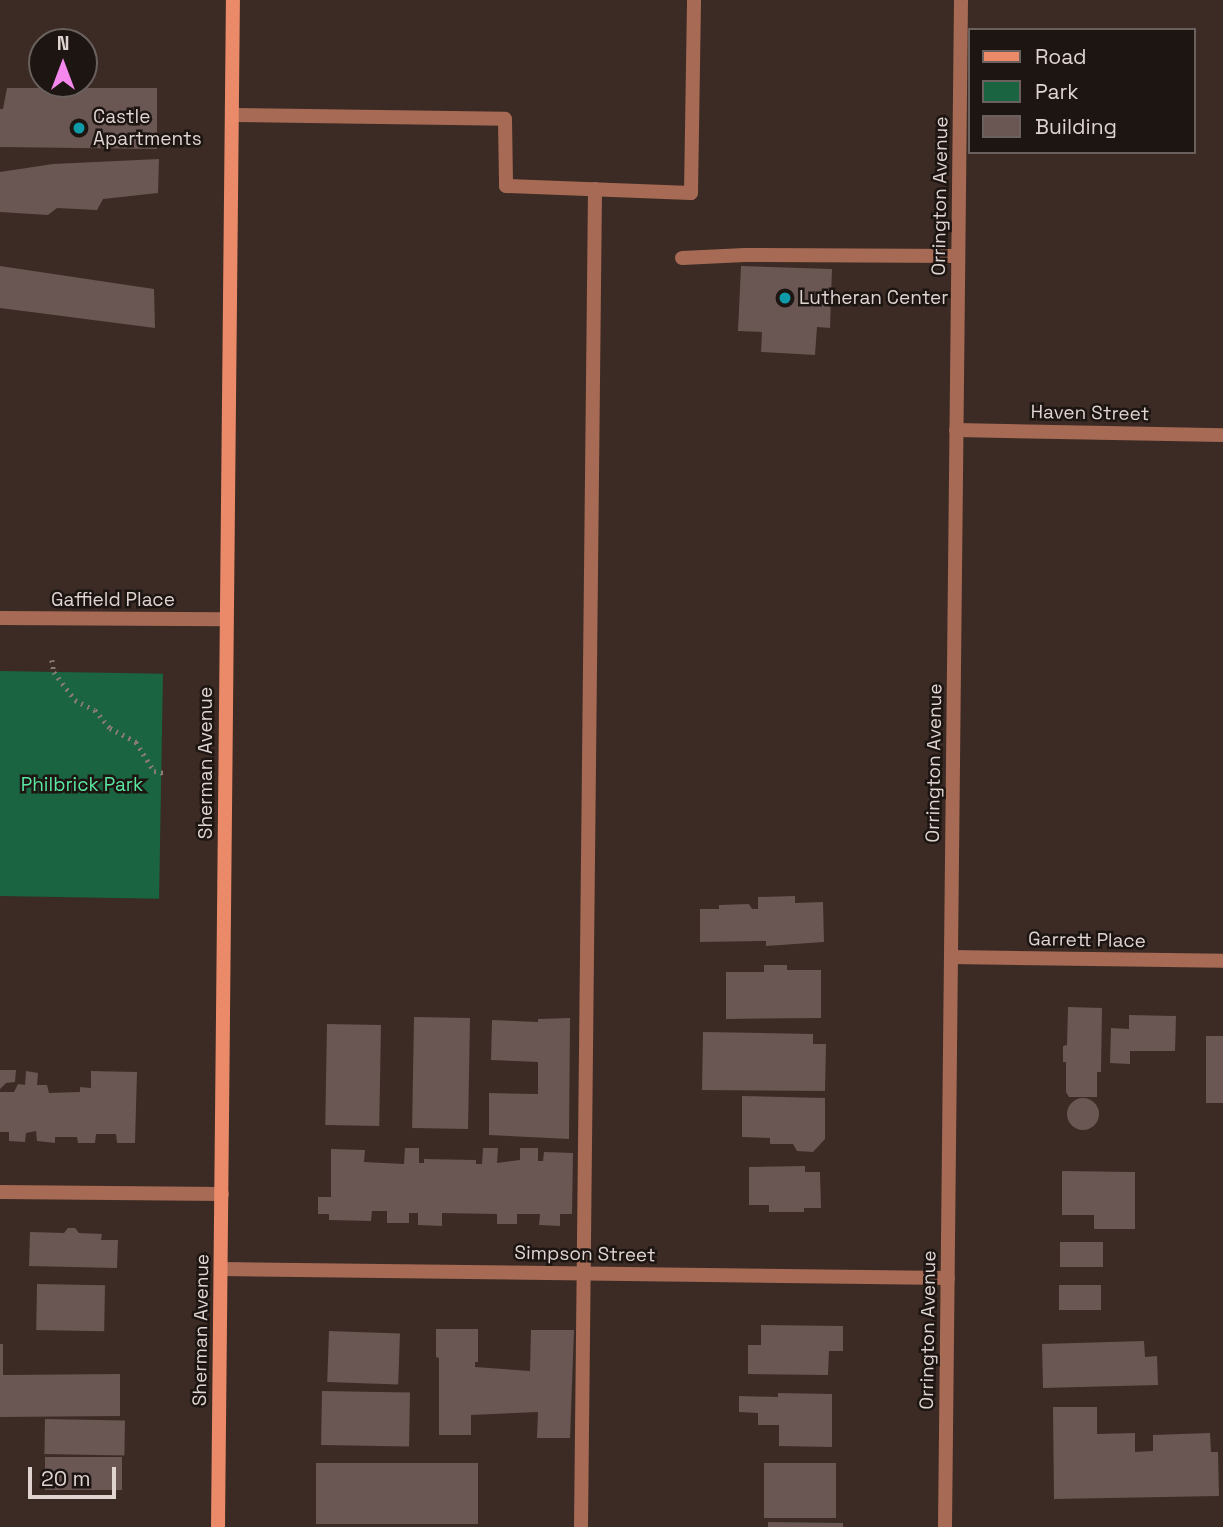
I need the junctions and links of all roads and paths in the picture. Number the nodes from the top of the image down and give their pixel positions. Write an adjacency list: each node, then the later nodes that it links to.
1 (233, 0): 4 (street, Sherman Avenue)
2 (694, 0): 5 (street)
3 (961, 0): 6 (street, Orrington Avenue)
4 (232, 115): 5 (street); 11 (street, Sherman Avenue)
5 (595, 189): 19 (street)
6 (958, 256): 7 (street); 8 (street, Orrington Avenue)
7 (682, 258)
8 (956, 430): 9 (street, Haven Street); 14 (street, Orrington Avenue)
9 (1223, 435)
10 (0, 618): 11 (street, Gaffield Place)
11 (226, 620): 17 (street, Sherman Avenue)
12 (52, 660): 13 (path)
13 (164, 773)
14 (951, 957): 15 (street, Garrett Place); 20 (street, Orrington Avenue)
15 (1223, 961)
16 (0, 1192): 17 (street)
17 (222, 1194): 18 (street, Sherman Avenue)
18 (221, 1269): 19 (street, Simpson Street); 21 (street, Sherman Avenue)
19 (583, 1273): 20 (street, Simpson Street); 22 (street)
20 (948, 1278): 23 (street, Orrington Avenue)
21 (218, 1527)
22 (581, 1527)
23 (945, 1527)

